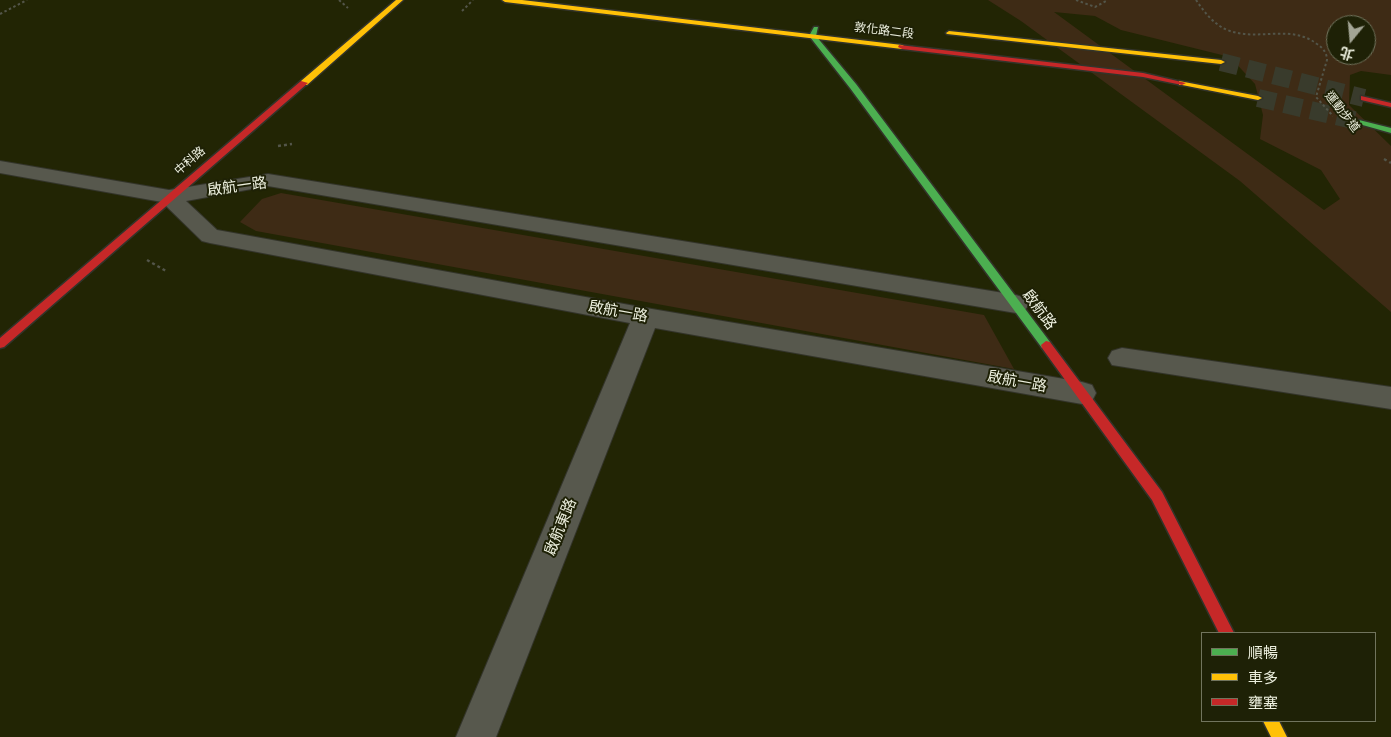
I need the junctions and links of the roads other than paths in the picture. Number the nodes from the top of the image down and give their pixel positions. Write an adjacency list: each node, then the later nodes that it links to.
1 (400, 0): 13 (street, 中科路)
2 (505, 0): 5 (street, 敦化路二段)
3 (820, 20): 5 (street)
4 (936, 32): 6 (street, 敦化路二段)
5 (812, 36): 7 (street, 敦化路二段); 14 (street, 啟航路)
6 (1221, 62)
7 (1258, 98)
8 (1364, 98): 9 (street)
9 (1391, 105)
10 (1362, 122): 11 (street)
11 (1391, 131)
12 (0, 167): 13 (street, 啟航一路)
13 (169, 197): 14 (street, 啟航一路); 15 (street, 啟航一路); 16 (street, 中科路)
14 (1016, 304): 18 (street, 啟航路)
15 (646, 317): 18 (street, 啟航一路); 22 (street, 啟航東路)
16 (0, 344)
17 (1122, 358): 19 (street)
18 (1082, 393): 20 (street, 啟航路)
19 (1391, 398)
20 (1226, 632)
21 (1272, 722): 23 (street)
22 (476, 737)
23 (1279, 737)

